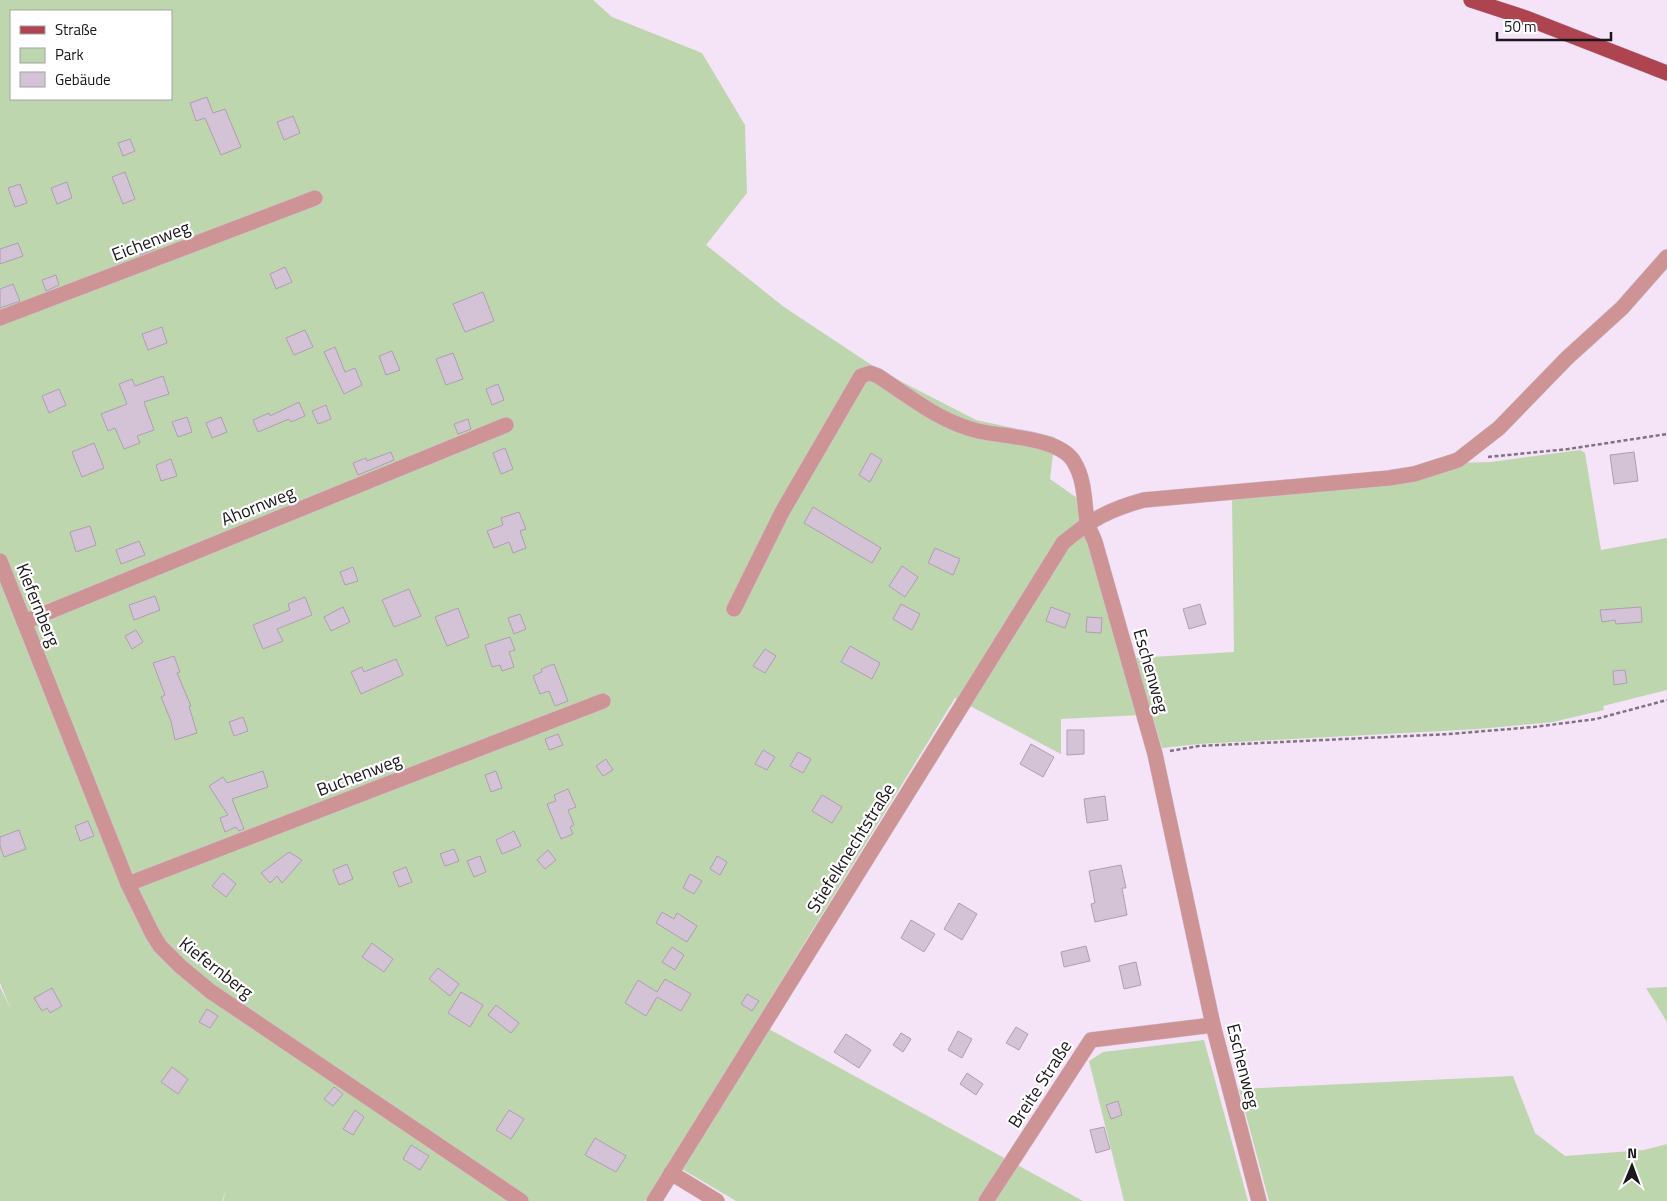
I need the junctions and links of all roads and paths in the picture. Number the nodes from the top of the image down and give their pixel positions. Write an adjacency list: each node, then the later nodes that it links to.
1 (1471, 0): 2 (main road)
2 (1667, 73)
3 (315, 198): 5 (street, Eichenweg)
4 (1667, 257): 9 (street)
5 (0, 318)
6 (506, 425): 12 (street, Ahornweg)
7 (1667, 434): 8 (path)
8 (1486, 457)
9 (1087, 522): 11 (street, Eschenweg); 15 (street, Eschenweg); 18 (street, Stiefelknechtstraße)
10 (0, 561): 12 (street, Kiefernberg)
11 (734, 609)
12 (24, 622): 16 (street, Kiefernberg)
13 (1667, 700): 15 (path)
14 (603, 701): 16 (street, Buchenweg)
15 (1155, 754): 17 (street, Eschenweg)
16 (128, 884): 19 (street, Kiefernberg)
17 (1213, 1024): 22 (street, Breite Straße); 23 (street, Eschenweg)
18 (671, 1173): 20 (street, Stiefelknechtstraße); 21 (street)
19 (521, 1201)
20 (654, 1201)
21 (717, 1201)
22 (986, 1201)
23 (1259, 1201)

